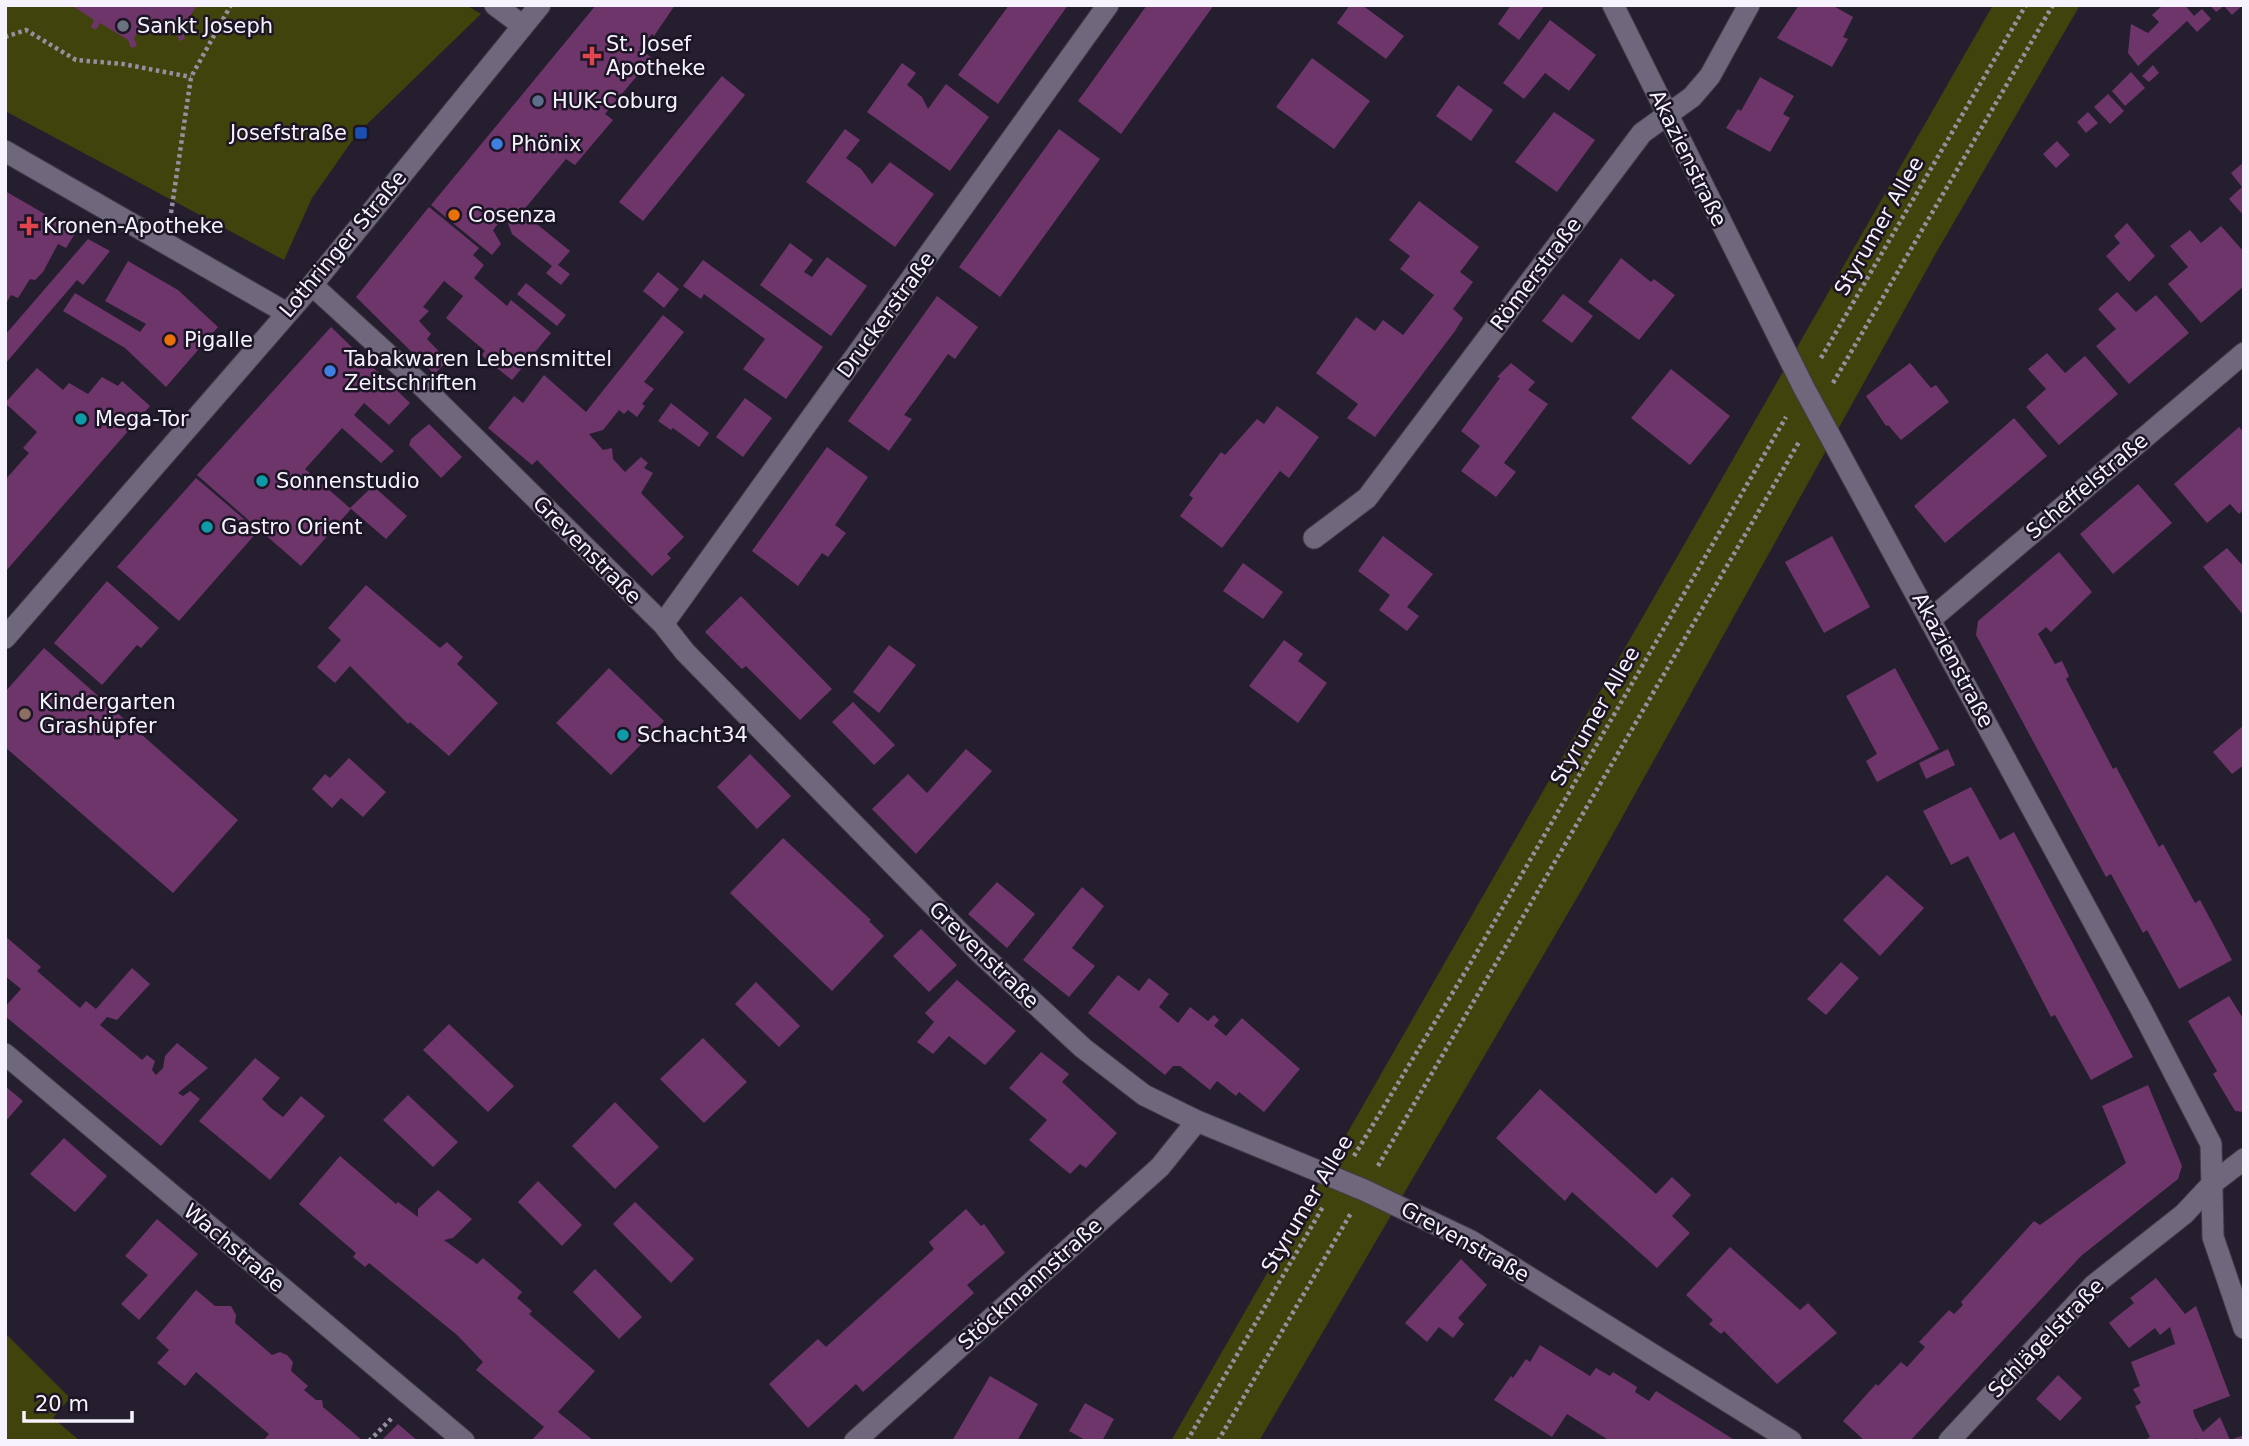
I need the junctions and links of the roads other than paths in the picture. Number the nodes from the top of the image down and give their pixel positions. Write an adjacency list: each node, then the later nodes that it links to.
1 (495, 5): 6 (street)
2 (540, 5): 6 (street, Lothringer Straße)
3 (1108, 5): 14 (street, Druckerstraße)
4 (1613, 5): 7 (street, Akazienstraße)
5 (1749, 5): 7 (street, Römerstraße)
6 (523, 26): 9 (street, Lothringer Straße)
7 (1668, 111): 12 (street, Römerstraße); 13 (street, Akazienstraße)
8 (5, 151): 10 (street)
9 (312, 285): 10 (street, Lothringer Straße); 14 (street, Grevenstraße)
10 (285, 312): 15 (street, Lothringer Straße)
11 (2244, 353): 13 (street, Scheffelstraße)
12 (1314, 538)
13 (1931, 619): 19 (street, Akazienstraße)
14 (663, 624): 17 (street, Grevenstraße)
15 (5, 638)
16 (5, 1054): 21 (street, Wachstraße)
17 (1197, 1121): 22 (street, Stöckmannstraße); 23 (street, Grevenstraße)
18 (2244, 1159): 19 (street, Schlägelstraße)
19 (2213, 1183): 20 (street, Akazienstraße); 24 (street, Schlägelstraße)
20 (2244, 1328)
21 (464, 1441)
22 (855, 1441)
23 (1791, 1441)
24 (1949, 1441)

